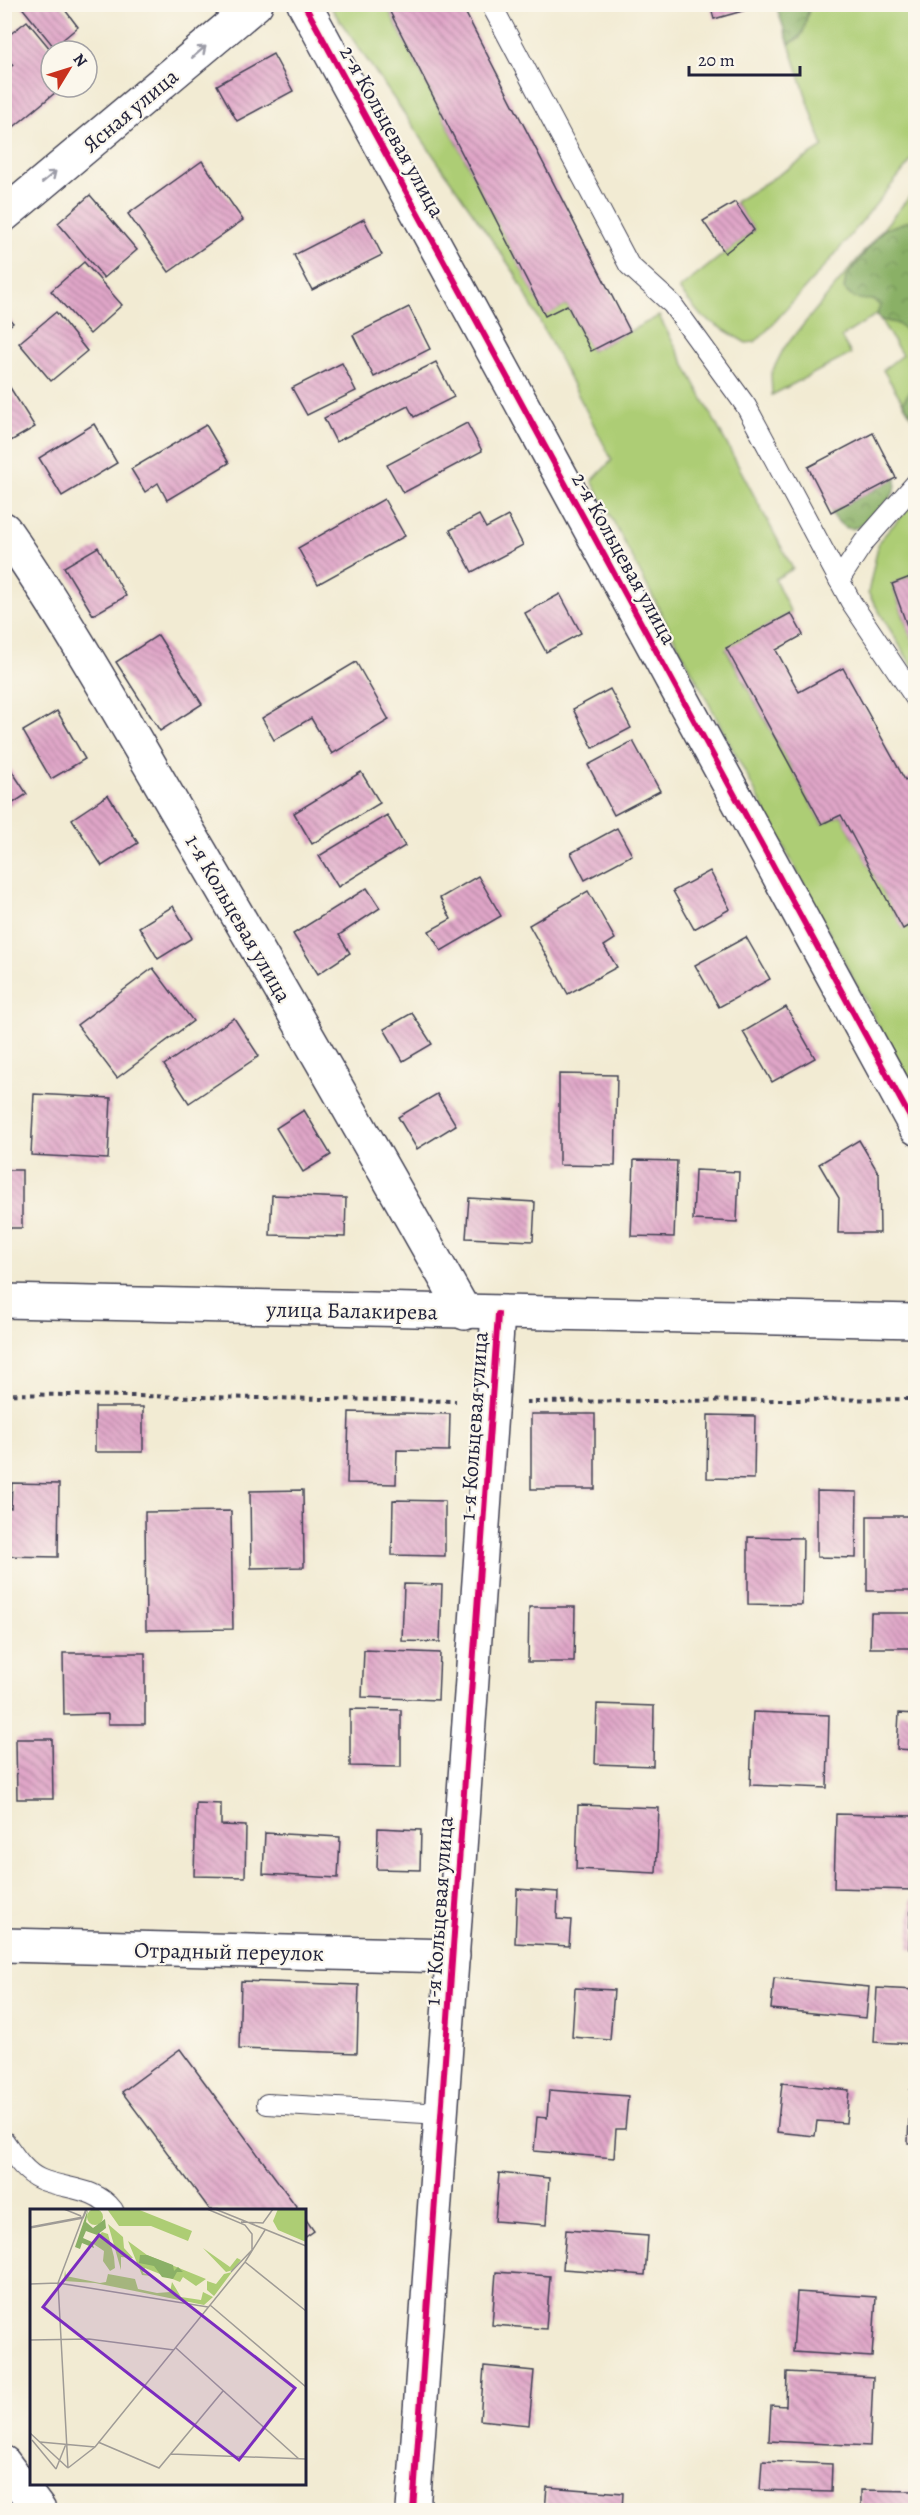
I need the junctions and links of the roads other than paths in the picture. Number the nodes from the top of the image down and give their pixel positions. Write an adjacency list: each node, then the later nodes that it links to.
1 (256, 4): 4 (street, Ясная улица, one-way to 1)
2 (304, 4): 9 (street, 2-я Кольцевая улица)
3 (491, 4): 7 (lane)
4 (4, 214)
5 (915, 483): 7 (lane)
6 (4, 529): 11 (street, 1-я Кольцевая улица)
7 (839, 580): 8 (lane)
8 (915, 699)
9 (915, 1128)
10 (4, 1301): 11 (street, улица Балакирева)
11 (465, 1313): 12 (street, улица Балакирева)
12 (498, 1314): 13 (street, улица Балакирева); 15 (street, 1-я Кольцевая улица)
13 (915, 1321)
14 (4, 1945): 15 (street, Отрадный переулок)
15 (453, 1956): 17 (street, 1-я Кольцевая улица)
16 (267, 2104): 17 (lane)
17 (442, 2114): 22 (street, 1-я Кольцевая улица)
18 (4, 2141): 19 (lane)
19 (111, 2209)
20 (4, 2463): 21 (street)
21 (39, 2511)
22 (413, 2511)

